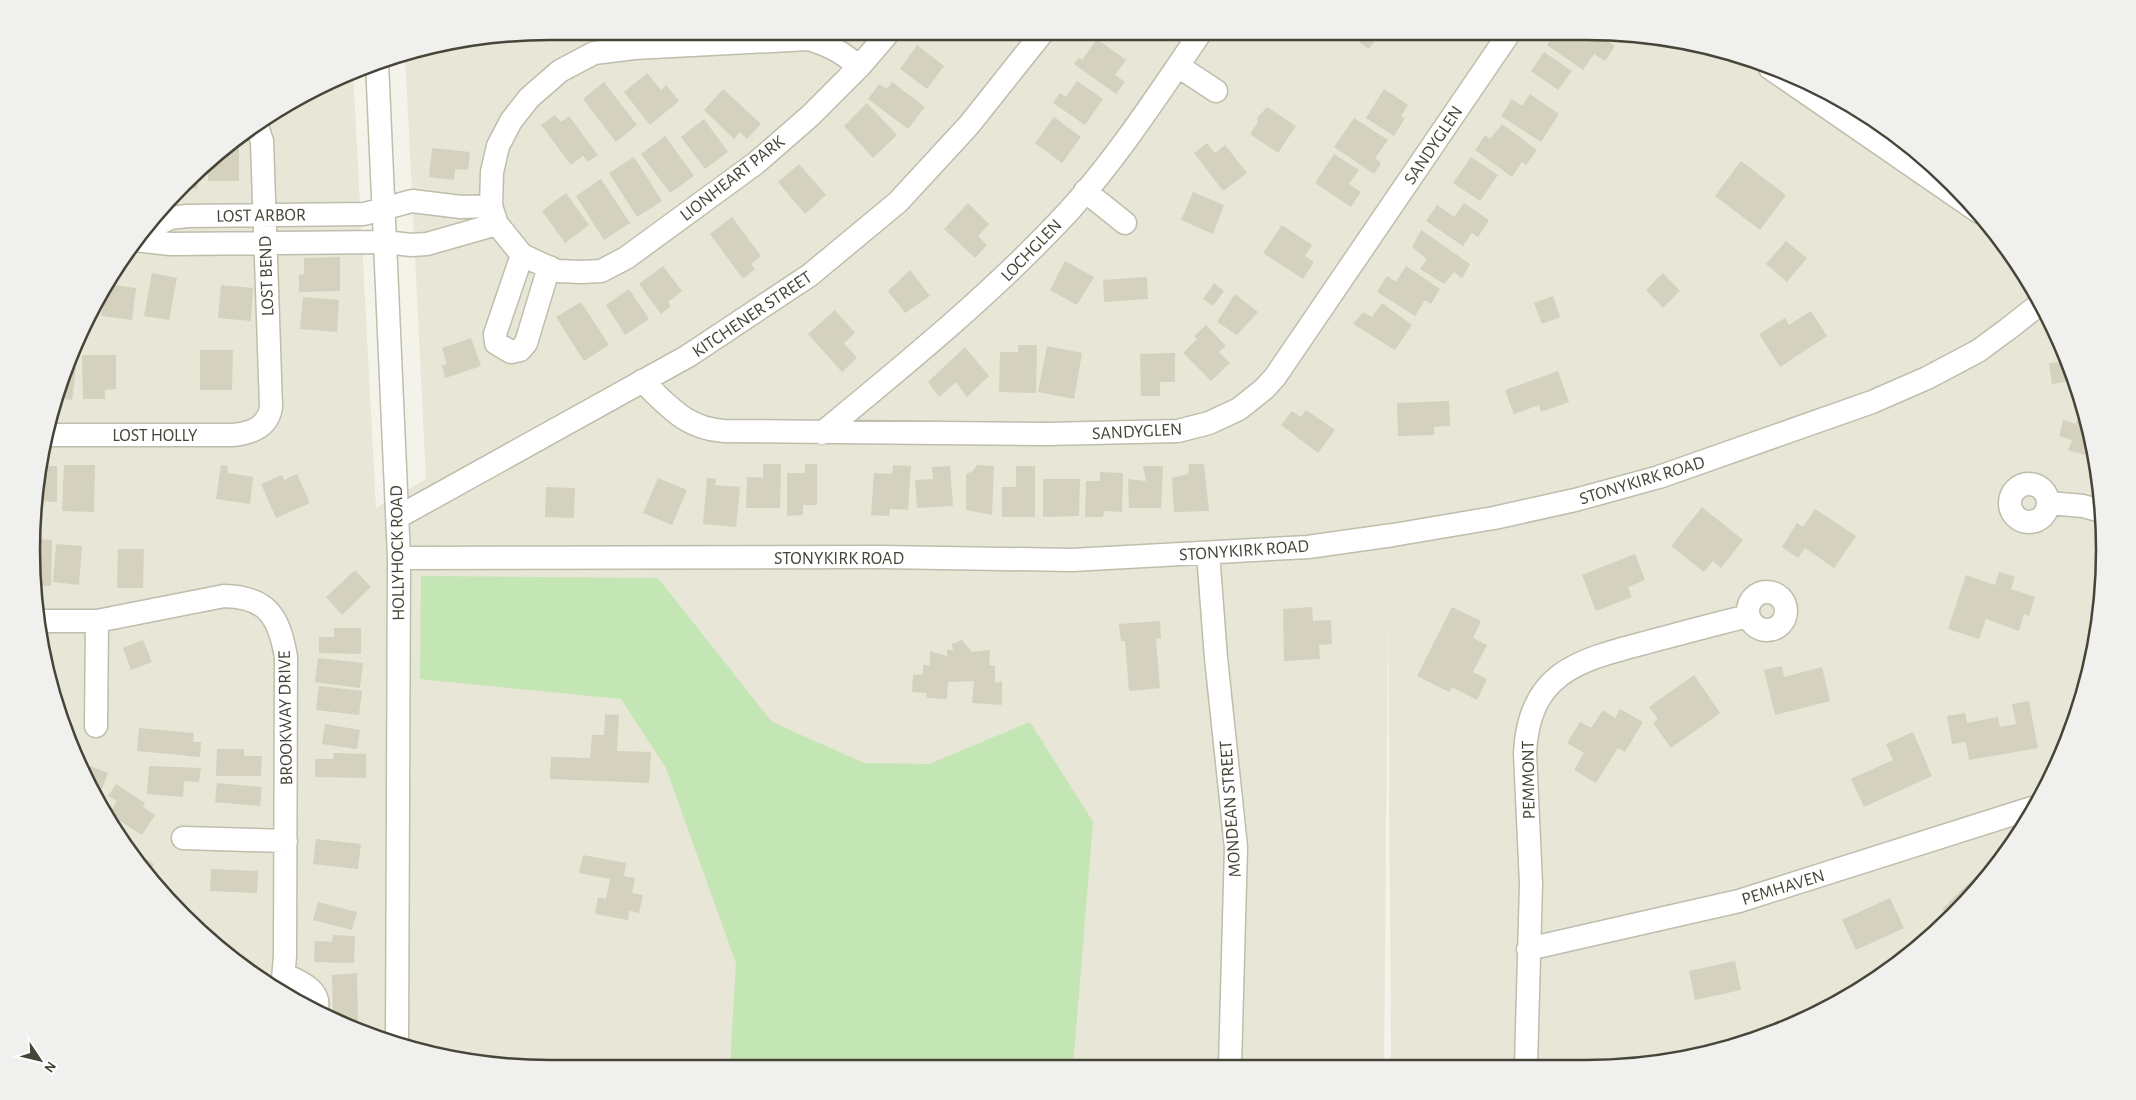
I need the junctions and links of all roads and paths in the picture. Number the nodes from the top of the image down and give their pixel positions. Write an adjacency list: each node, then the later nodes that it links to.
1 (790, 40): 18 (street)
2 (812, 40): 8 (street)
3 (882, 40): 8 (street, LIONHEART PARK)
4 (1037, 40): 30 (street, KITCHENER STREET)
5 (1196, 40): 7 (street, LOCHGLEN)
6 (1500, 40): 32 (street, SANDYGLEN)
7 (1178, 66): 11 (street); 13 (street, LOCHGLEN)
8 (859, 67): 26 (street, LIONHEART PARK)
9 (377, 70): 16 (street, HOLLYHOCK ROAD)
10 (1795, 86): 14 (street)
11 (1216, 91)
12 (259, 132): 17 (street, LOST BEND)
13 (1085, 191): 20 (street); 32 (street, LOCHGLEN)
14 (1949, 191)
15 (452, 206): 16 (street, LOST ARBOR); 18 (street, LOST ARBOR); 21 (street)
16 (384, 208): 17 (street, LOST ARBOR); 23 (street, HOLLYHOCK ROAD)
17 (264, 214): 19 (street, LOST ARBOR); 24 (street, LOST BEND)
18 (494, 215): 21 (street, LOST ARBOR); 25 (street, LIONHEART PARK)
19 (159, 223)
20 (1125, 223)
21 (454, 236): 23 (street, LOST ARBOR)
22 (144, 241): 24 (street, LOST ARBOR)
23 (386, 242): 24 (street, LOST ARBOR); 36 (street, HOLLYHOCK ROAD)
24 (265, 243): 31 (street, LOST BEND)
25 (522, 256): 26 (street, LIONHEART PARK); 27 (street)
26 (548, 267): 29 (street)
27 (506, 302): 29 (street); 29 (street)
28 (2035, 308): 37 (street, STONYKIRK ROAD)
29 (535, 313)
30 (642, 381): 32 (street, SANDYGLEN); 36 (street, KITCHENER STREET)
31 (262, 426): 33 (street, LOST HOLLY)
32 (822, 433)
33 (54, 434)
34 (2048, 503): 35 (street)
35 (2094, 509)
36 (398, 517): 38 (street, HOLLYHOCK ROAD)
37 (1208, 553): 38 (street, STONYKIRK ROAD); 50 (street, MONDEAN STREET)
38 (399, 558): 49 (street, HOLLYHOCK ROAD)
39 (1748, 616): 46 (street, PEMMONT)
40 (45, 620): 41 (street, BROOKWAY DRIVE)
41 (97, 621): 42 (street); 45 (street, BROOKWAY DRIVE)
42 (96, 726)
43 (2025, 810): 46 (street, PEMHAVEN)
44 (183, 838): 45 (street)
45 (286, 841): 47 (street, BROOKWAY DRIVE)
46 (1528, 949): 51 (street, PEMMONT)
47 (283, 983): 48 (street, BROOKWAY DRIVE)
48 (317, 1003)
49 (397, 1036)
50 (1230, 1060)
51 (1526, 1060)

